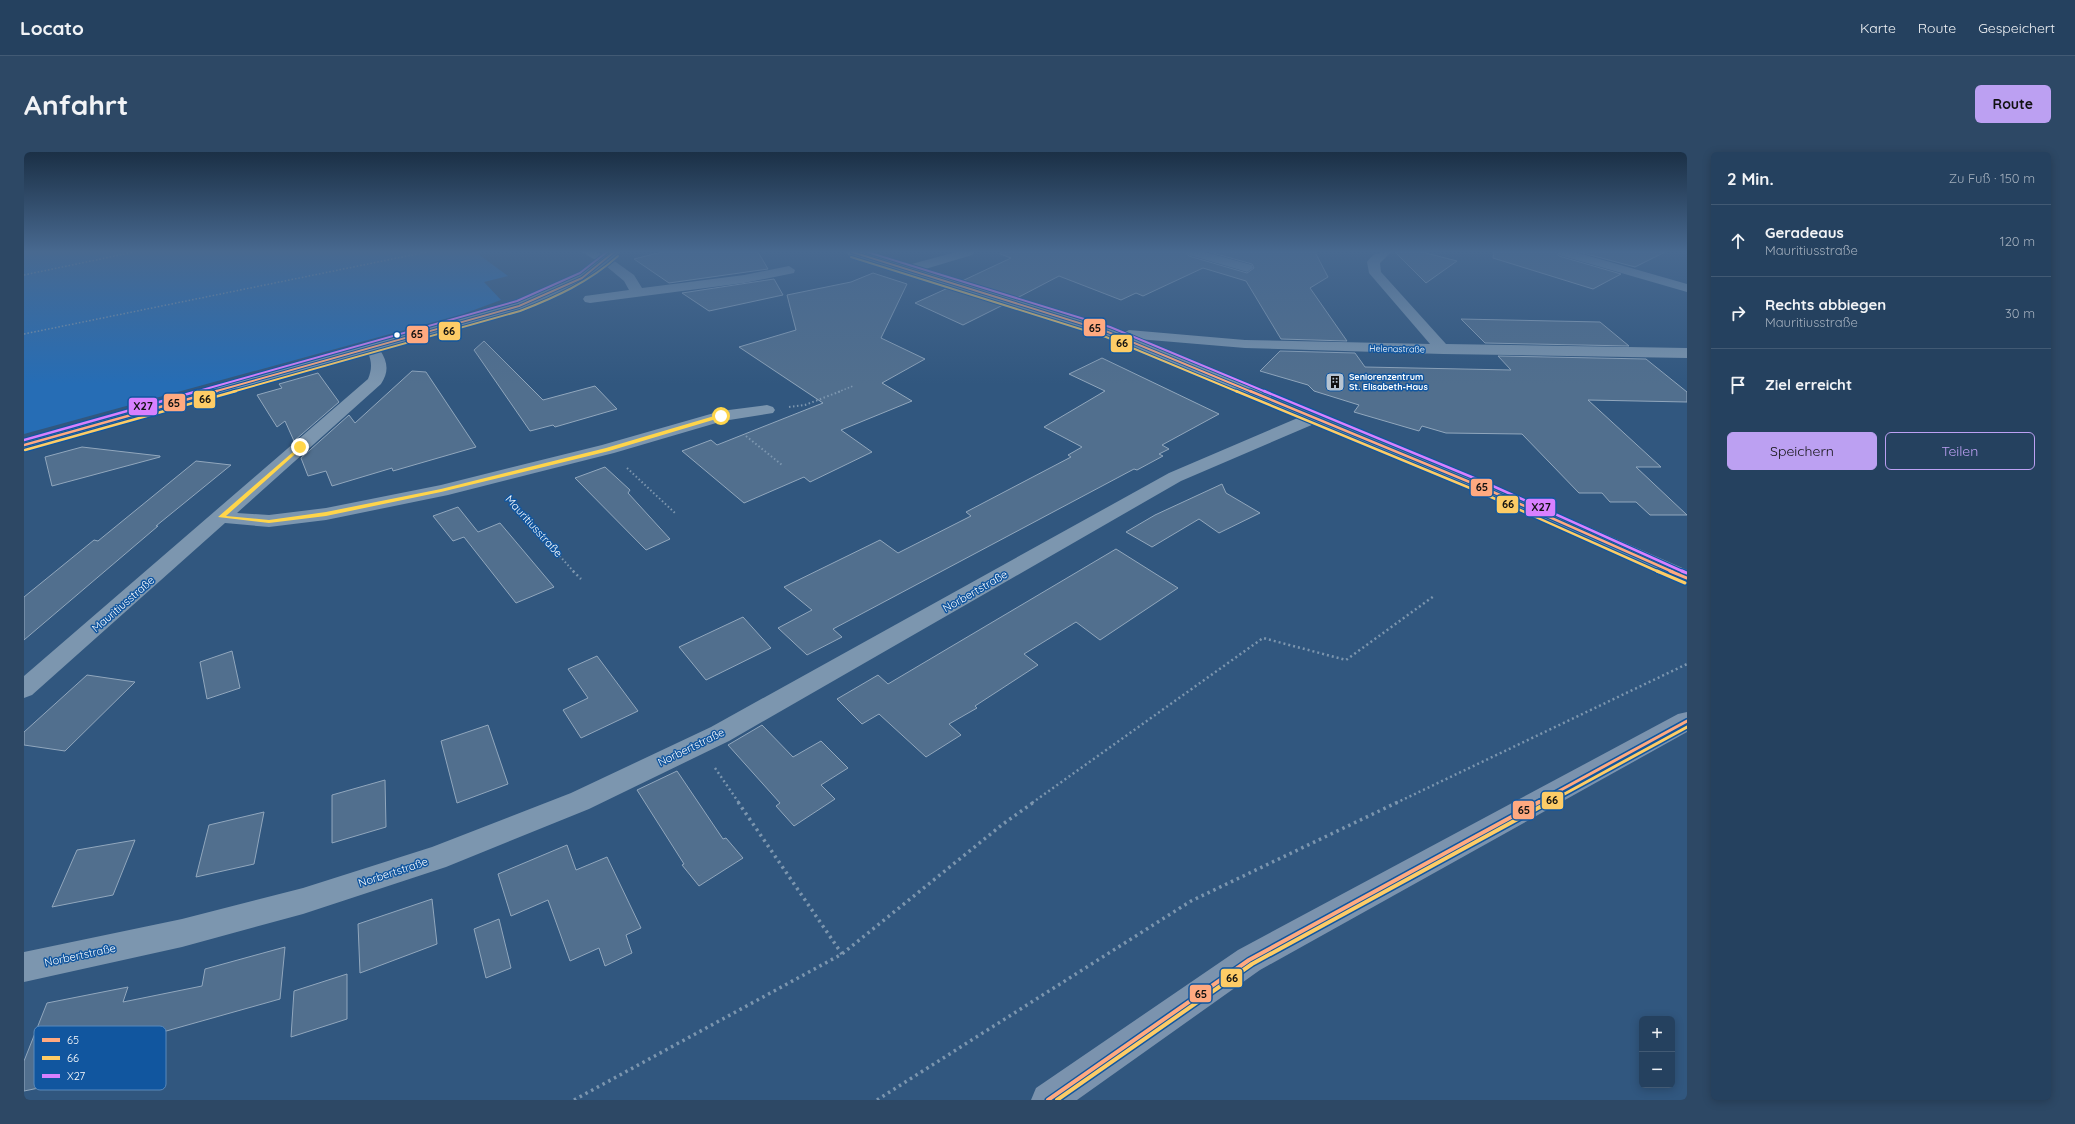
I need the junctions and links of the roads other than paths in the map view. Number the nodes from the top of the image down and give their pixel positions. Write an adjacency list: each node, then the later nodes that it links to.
1 (544, 296): 7 (street)
2 (609, 296): 5 (street)
3 (991, 296): 6 (street)
4 (1396, 296): 8 (street)
5 (590, 299)
6 (1108, 332): 8 (street, Helenastraße); 11 (street)
7 (372, 348): 12 (street); 13 (street, Mauritiusstraße)
8 (1443, 350): 9 (street, Helenastraße)
9 (1687, 353)
10 (767, 410): 13 (street)
11 (1314, 418): 14 (street); 17 (street, Norbertstraße)
12 (24, 445)
13 (221, 517): 15 (street, Mauritiusstraße)
14 (1687, 578)
15 (24, 689)
16 (1687, 721): 18 (main road)
17 (24, 967)
18 (1048, 1100)

